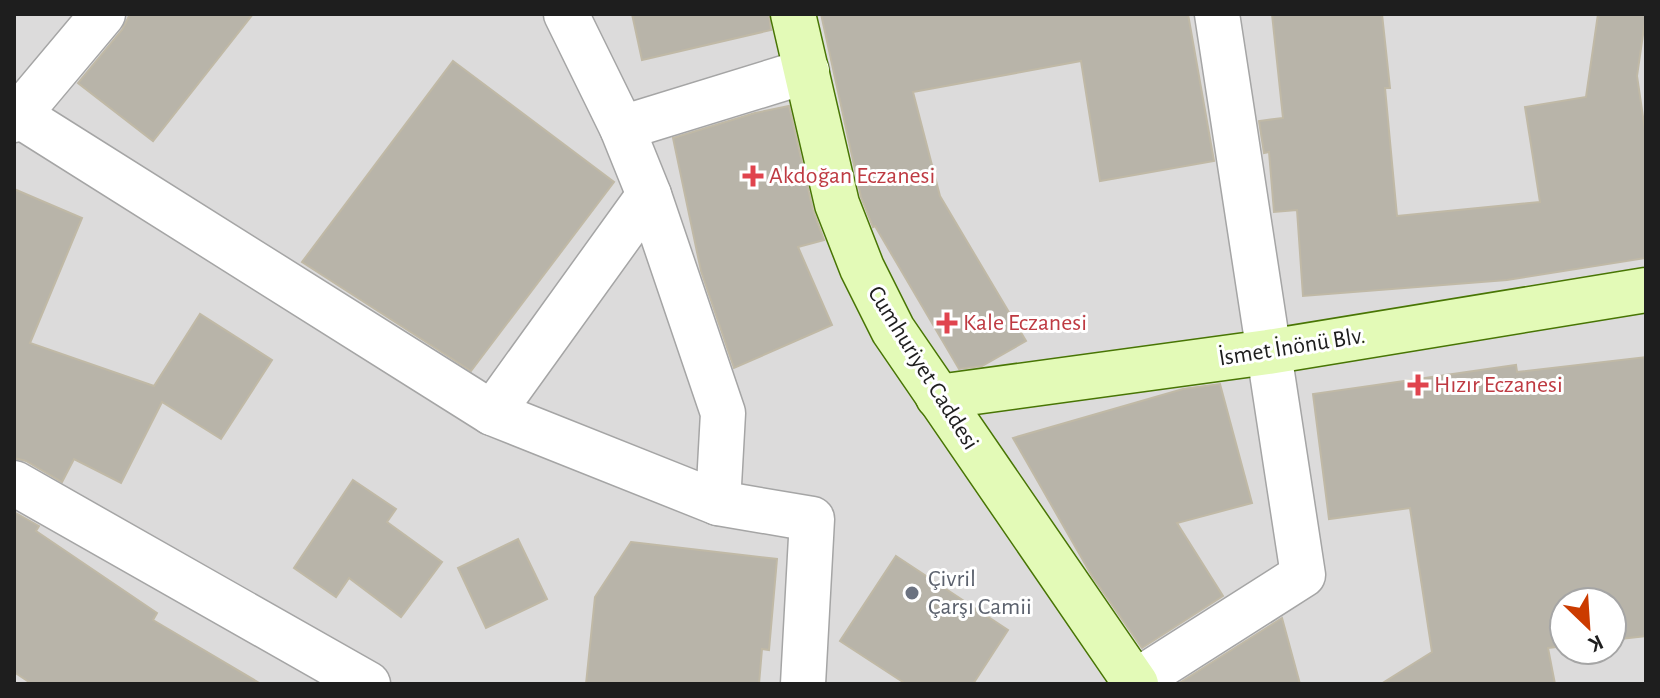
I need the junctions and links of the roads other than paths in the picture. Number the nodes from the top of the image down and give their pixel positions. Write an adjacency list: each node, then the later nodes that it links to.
1 (103, 14): 6 (street)
2 (566, 14): 7 (street)
3 (793, 14): 5 (main road, Cumhuriyet Caddesi)
4 (1217, 14): 10 (street)
5 (807, 71): 7 (street); 11 (main road, Cumhuriyet Caddesi)
6 (16, 117): 12 (street)
7 (622, 128): 8 (street)
8 (649, 195): 12 (street); 14 (street)
9 (1646, 290): 10 (main road, İsmet İnönü Blv.)
10 (1268, 352): 11 (main road, İsmet İnönü Blv.); 15 (street)
11 (938, 397): 15 (main road, Cumhuriyet Caddesi)
12 (492, 413): 14 (street)
13 (14, 483): 16 (street)
14 (718, 503): 17 (street)
15 (1135, 683)
16 (368, 684)
17 (803, 684)

